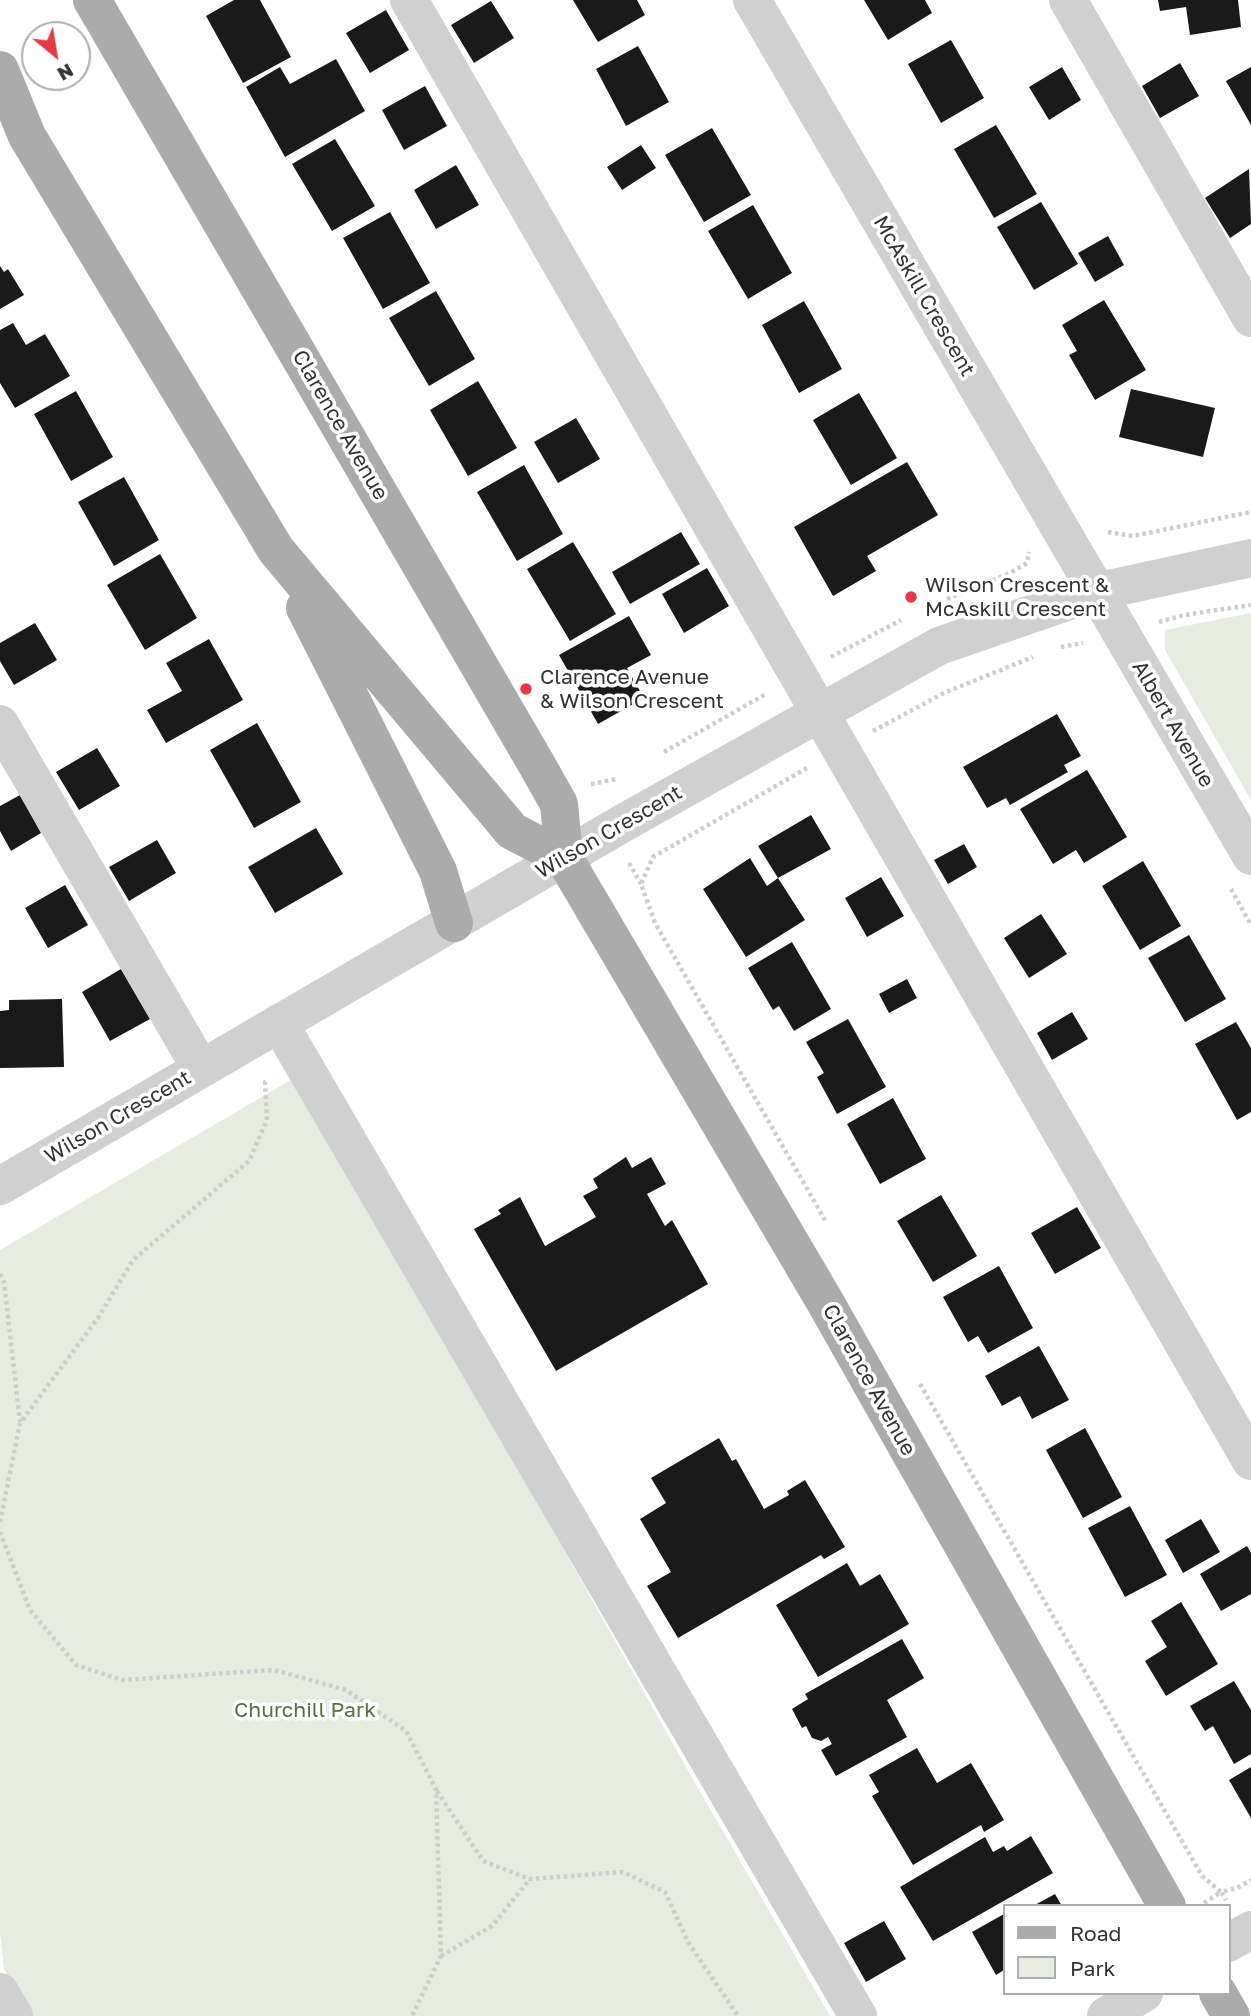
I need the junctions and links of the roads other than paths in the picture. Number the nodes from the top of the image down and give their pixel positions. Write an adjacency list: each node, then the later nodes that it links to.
1 (92, 0): 13 (main road, Clarence Avenue)
2 (409, 0): 10 (street)
3 (752, 0): 9 (street, McAskill Crescent)
4 (1068, 0): 6 (street)
5 (0, 70): 7 (main road)
6 (1251, 318)
7 (276, 550): 13 (main road); 14 (main road)
8 (1251, 558): 9 (street, Wilson Crescent)
9 (1095, 592): 10 (street, Wilson Crescent); 12 (street, Albert Avenue)
10 (820, 714): 13 (street, Wilson Crescent); 18 (street)
11 (0, 723): 16 (street)
12 (1251, 856)
13 (564, 859): 14 (street, Wilson Crescent); 19 (main road, Clarence Avenue)
14 (454, 923): 15 (street, Wilson Crescent)
15 (279, 1023): 16 (street, Wilson Crescent); 26 (street)
16 (201, 1069): 17 (street, Wilson Crescent)
17 (0, 1186)
18 (1251, 1461)
19 (1166, 1904)
20 (1251, 1930): 21 (street)
21 (1230, 1942)
22 (0, 1992): 25 (street)
23 (1141, 1995): 27 (street)
24 (1219, 1995): 28 (main road)
25 (14, 2016)
26 (858, 2016)
27 (1106, 2016)
28 (1231, 2016)

